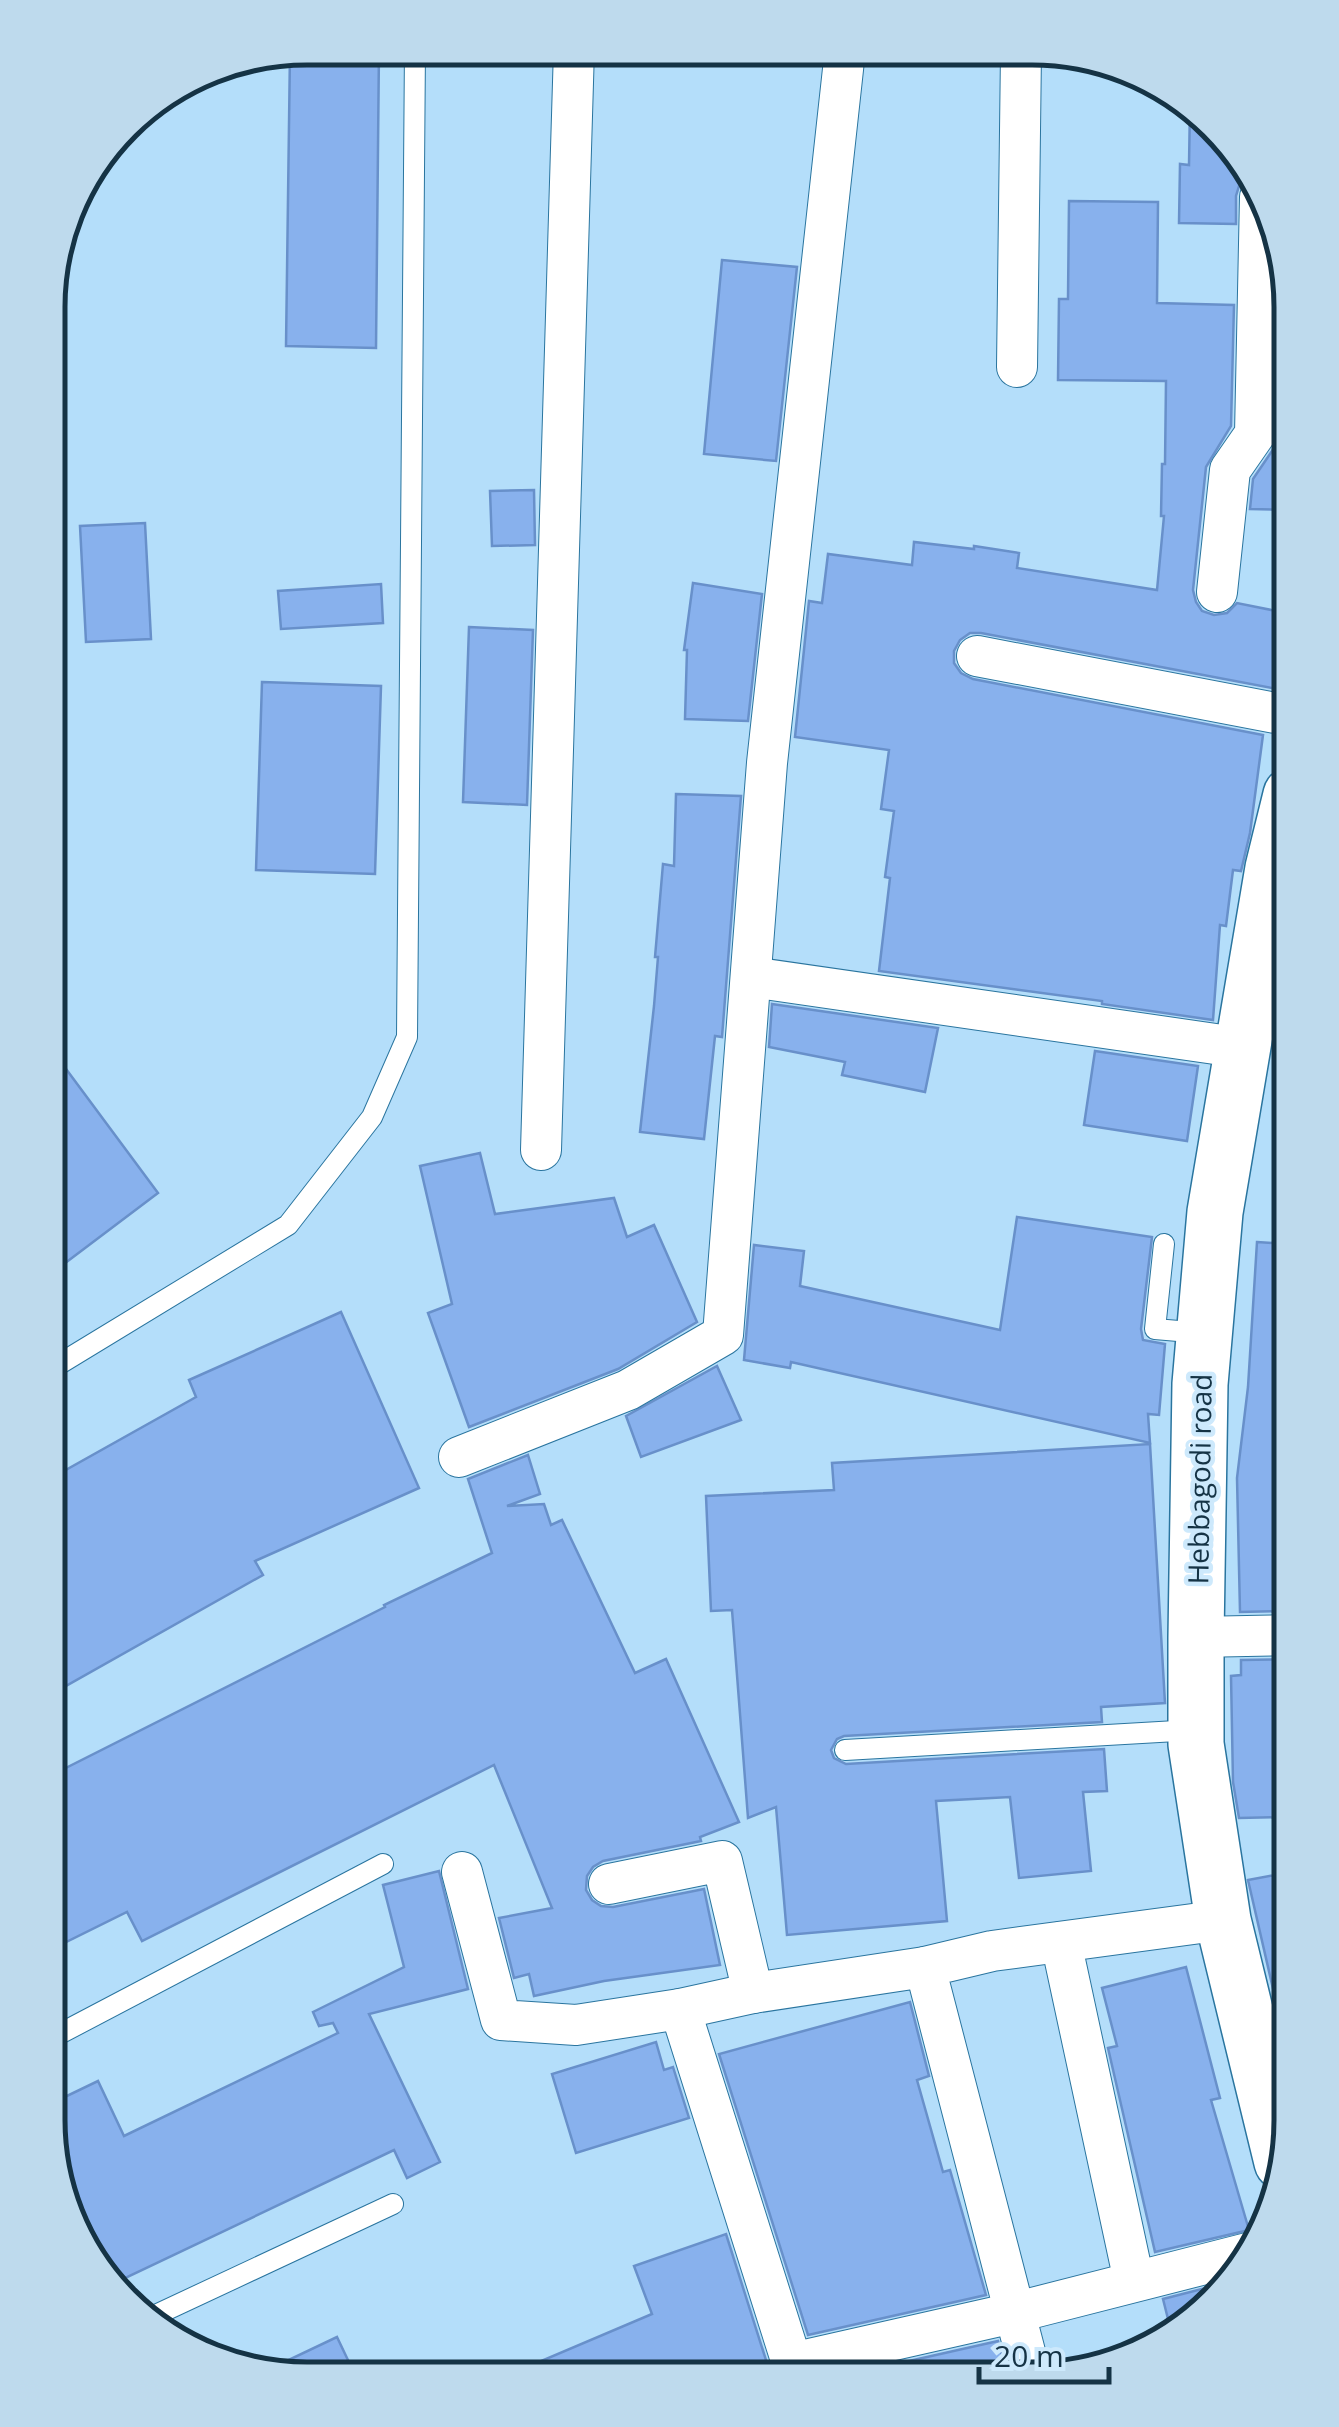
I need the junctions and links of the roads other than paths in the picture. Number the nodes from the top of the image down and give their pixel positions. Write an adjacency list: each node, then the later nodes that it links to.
1 (843, 65): 11 (street)
2 (1022, 65): 6 (street)
3 (415, 66): 17 (lane)
4 (573, 66): 14 (street)
5 (1259, 225): 7 (street)
6 (1017, 367)
7 (1217, 592)
8 (977, 656): 9 (street)
9 (1274, 713)
10 (1274, 865): 12 (street, Hebbagodi road)
11 (751, 976): 13 (street); 18 (street)
12 (1273, 984): 13 (street, Hebbagodi road)
13 (1243, 1048): 16 (street, Hebbagodi road)
14 (540, 1150)
15 (1164, 1244): 16 (lane)
16 (1204, 1334): 20 (street, Hebbagodi road)
17 (65, 1361)
18 (459, 1457)
19 (1273, 1636): 20 (street)
20 (1196, 1638): 21 (street, Hebbagodi road)
21 (1196, 1730): 22 (lane); 26 (street, Hebbagodi road)
22 (845, 1750)
23 (384, 1864): 31 (lane)
24 (462, 1872): 30 (street)
25 (609, 1884): 29 (street)
26 (1224, 1920): 27 (street); 32 (street, Hebbagodi road)
27 (1060, 1942): 28 (street); 35 (street)
28 (925, 1967): 29 (street); 37 (street)
29 (753, 1993): 30 (street)
30 (680, 2009): 38 (street)
31 (65, 2031)
32 (1273, 2124)
33 (393, 2204): 36 (lane)
34 (1231, 2257): 35 (street)
35 (1134, 2280): 37 (street)
36 (160, 2312)
37 (1013, 2313): 39 (street); 40 (street)
38 (792, 2362)
39 (829, 2362)
40 (1027, 2362)

